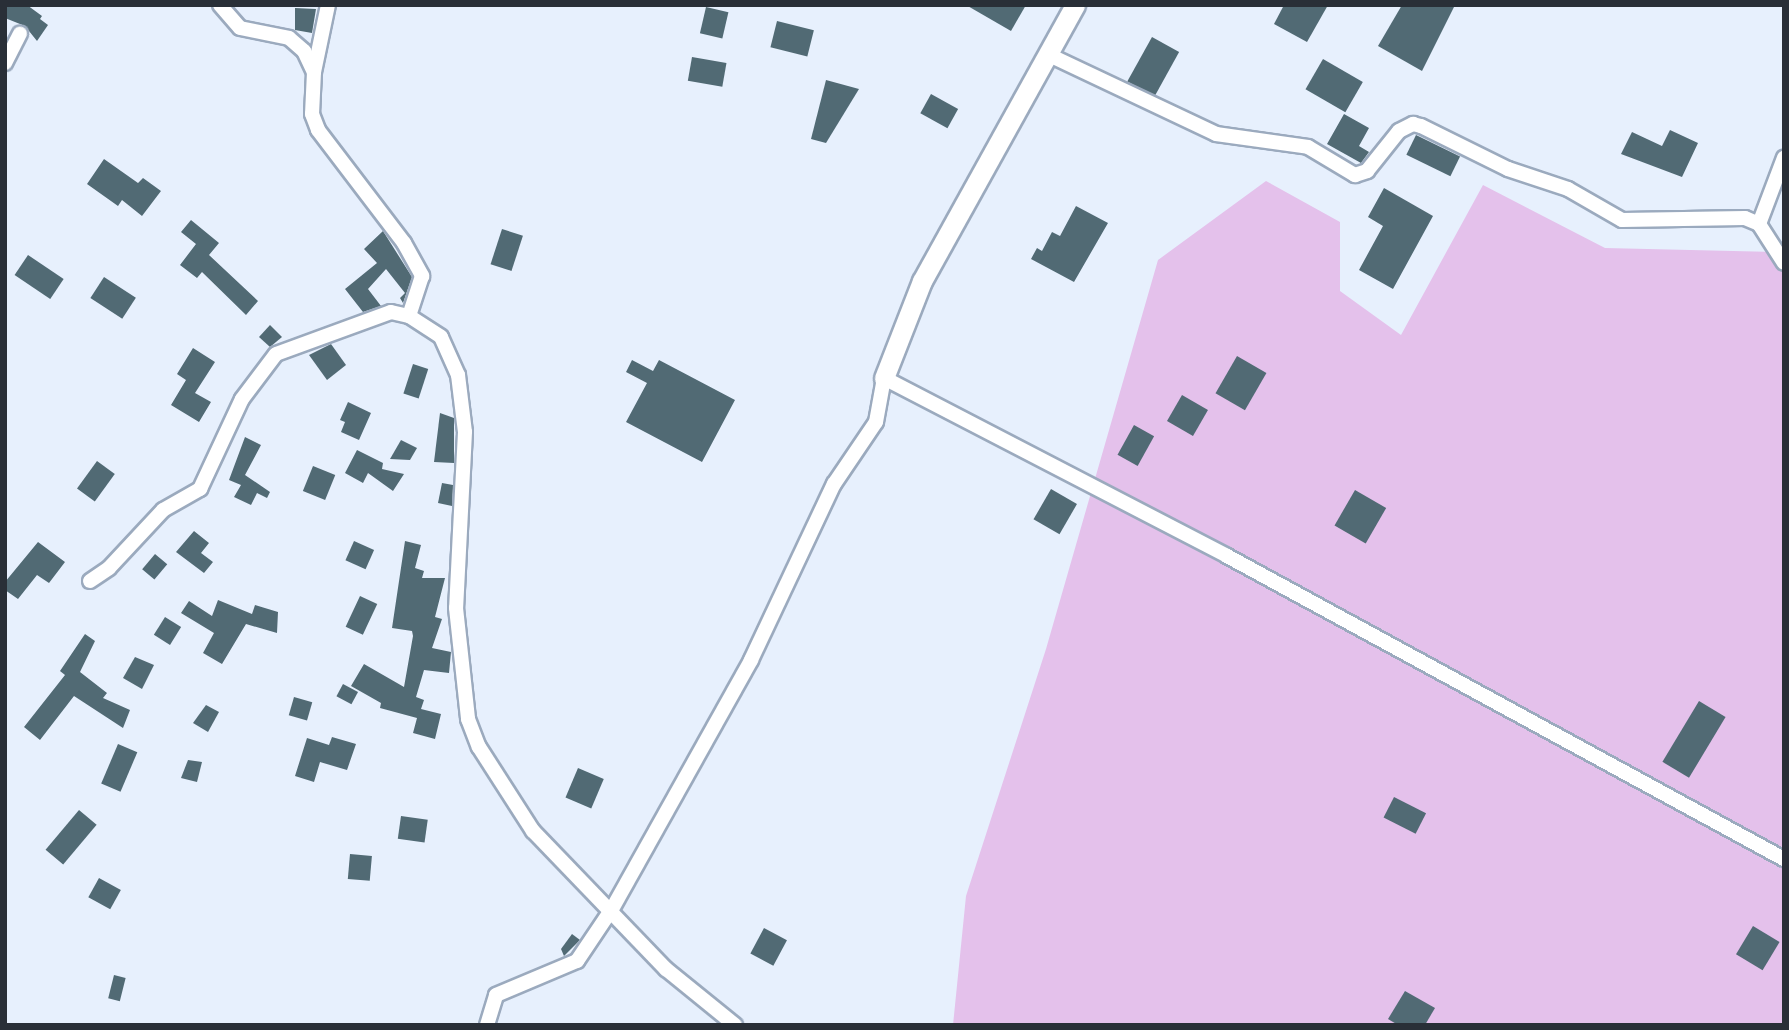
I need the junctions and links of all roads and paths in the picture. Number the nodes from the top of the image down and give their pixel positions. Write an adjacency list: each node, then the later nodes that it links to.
1 (220, 5): 7 (street)
2 (328, 5): 7 (street)
3 (1076, 5): 5 (street)
4 (20, 34): 6 (street)
5 (1047, 54): 9 (street); 12 (street)
6 (5, 63)
7 (314, 72): 11 (street)
8 (1784, 158): 9 (street)
9 (1759, 224): 10 (street)
10 (1784, 263)
11 (409, 316): 13 (street); 15 (street)
12 (884, 378): 14 (street); 15 (street)
13 (90, 580)
14 (1784, 859)
15 (612, 909): 16 (street); 17 (street)
16 (487, 1025)
17 (736, 1025)

